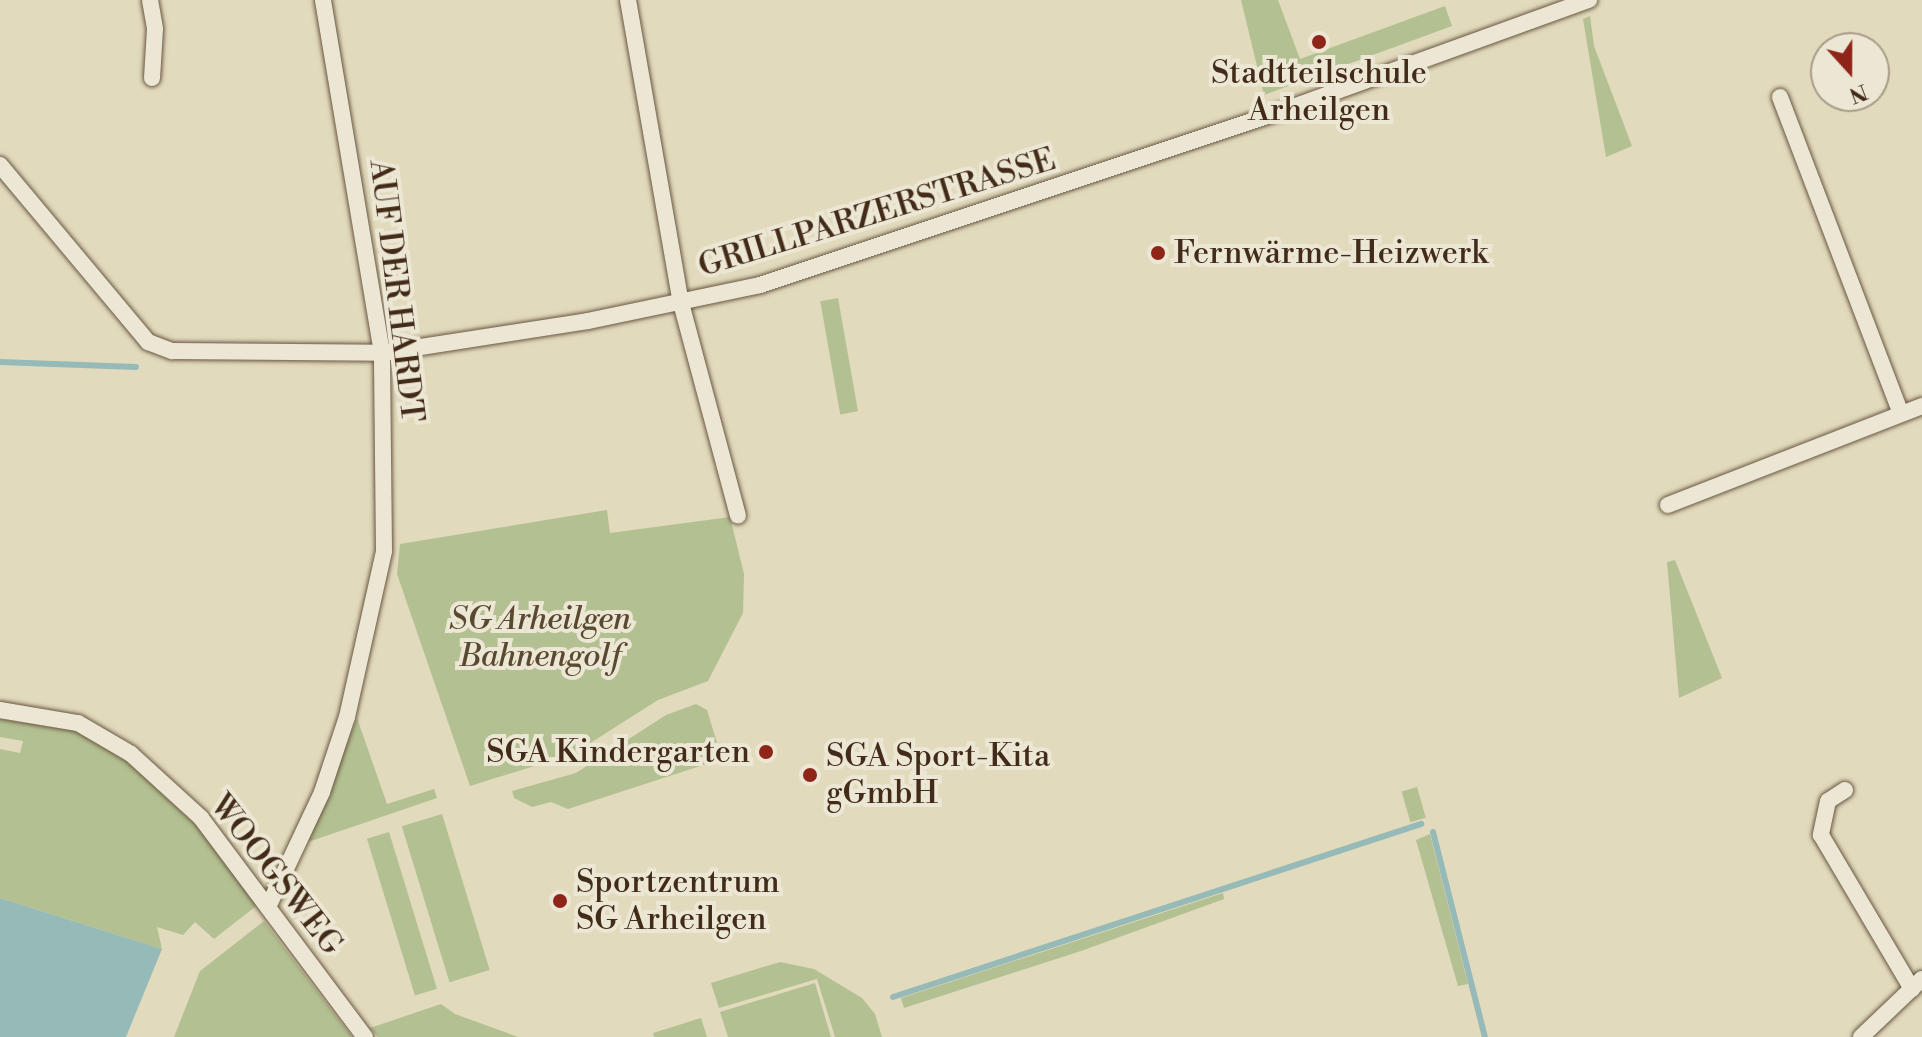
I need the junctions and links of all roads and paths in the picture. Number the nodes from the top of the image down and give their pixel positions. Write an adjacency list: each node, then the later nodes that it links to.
1 (150, 0): 5 (street)
2 (323, 0): 9 (street, AUF DER HARDT)
3 (628, 0): 8 (street)
4 (1589, 0): 8 (street, GRILLPARZERSTRASSE)
5 (152, 78)
6 (1780, 97): 11 (street)
7 (0, 165): 9 (street, GRILLPARZERSTRASSE)
8 (681, 303): 9 (street, GRILLPARZERSTRASSE); 13 (street)
9 (382, 353): 16 (street, AUF DER HARDT)
10 (1922, 406): 11 (street)
11 (1901, 414): 12 (street)
12 (1668, 505)
13 (738, 516)
14 (0, 710): 16 (street, WOOGSWEG)
15 (1845, 790): 17 (street)
16 (268, 907): 18 (street, WOOGSWEG)
17 (1917, 984): 19 (street)
18 (365, 1037)
19 (1861, 1037)

